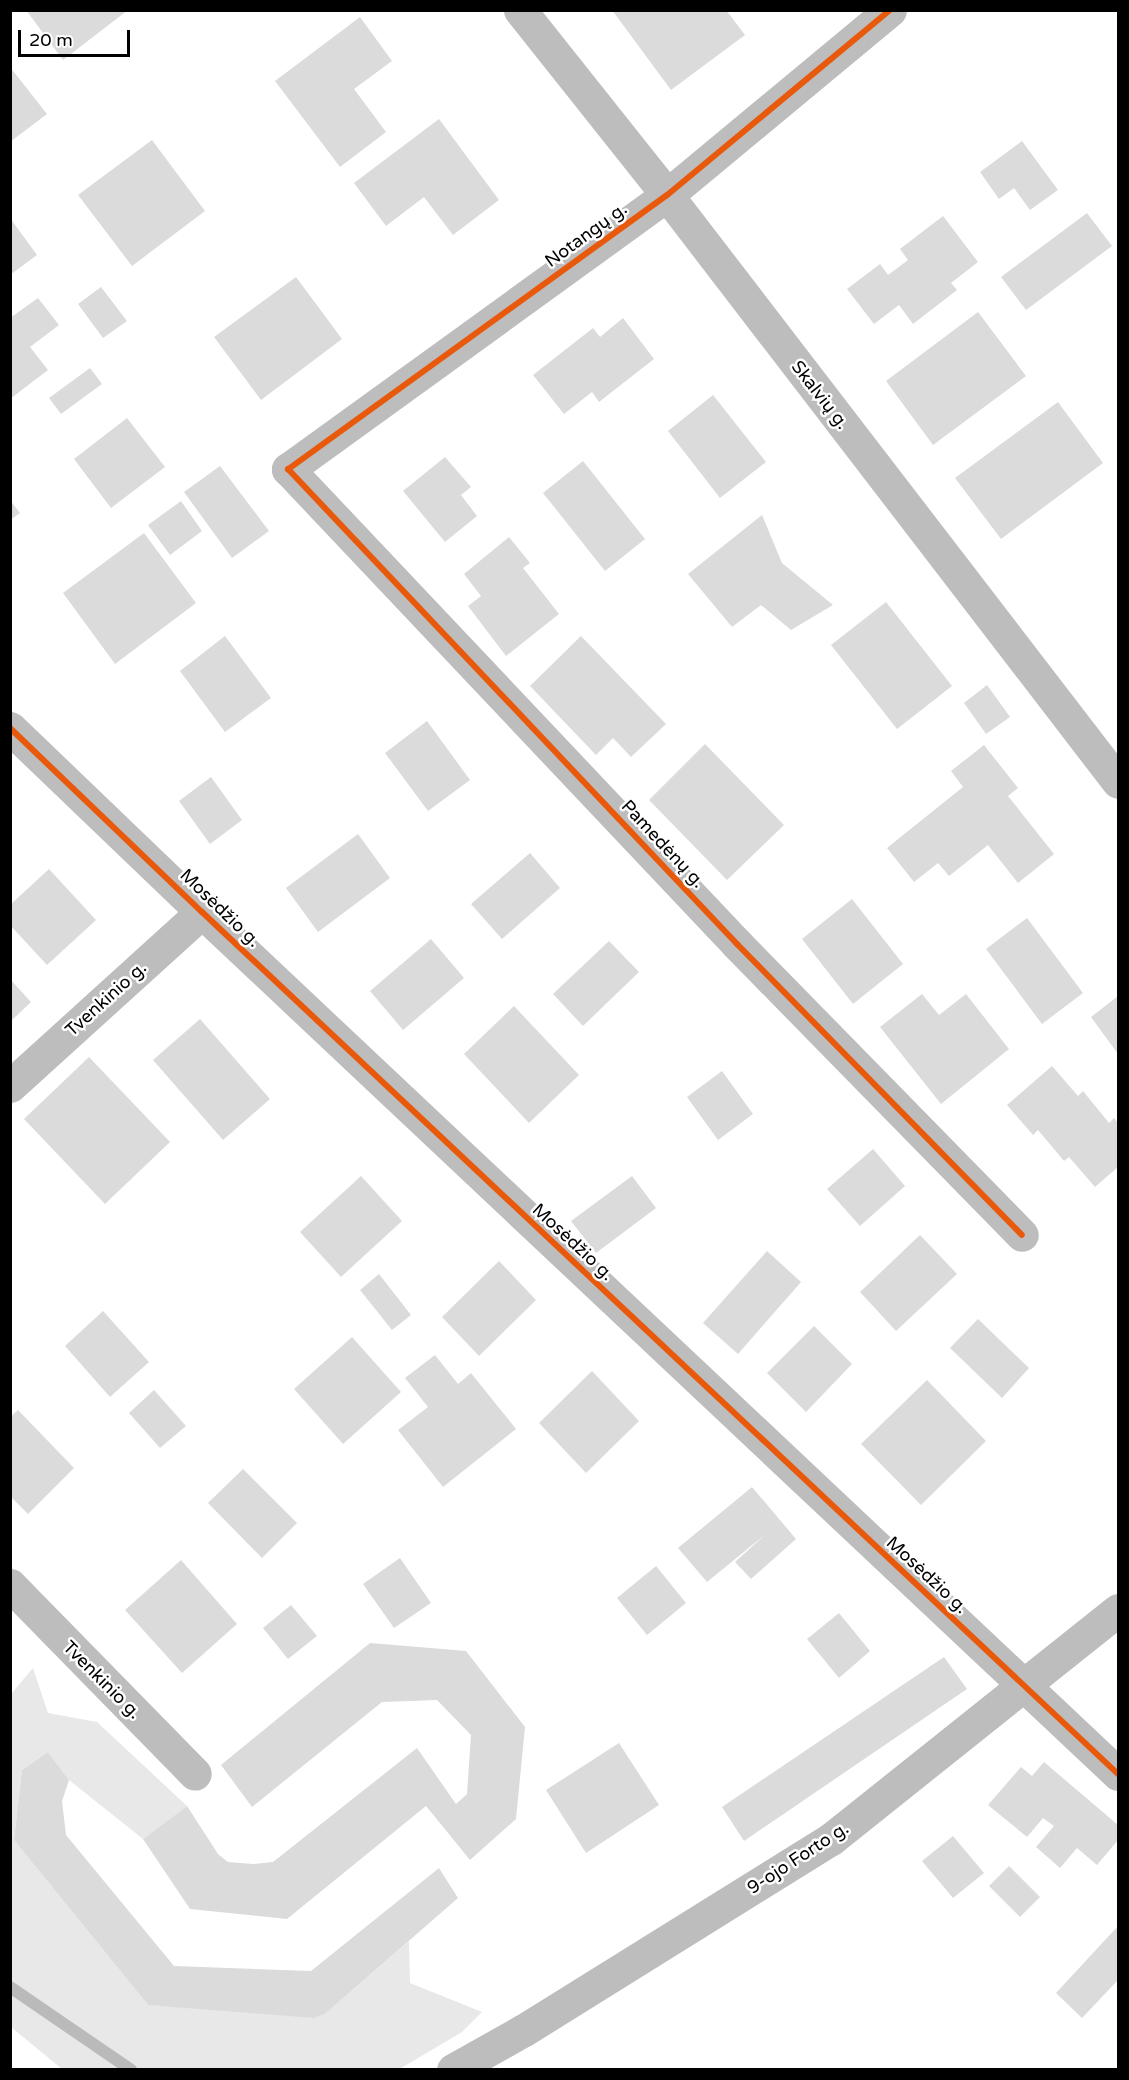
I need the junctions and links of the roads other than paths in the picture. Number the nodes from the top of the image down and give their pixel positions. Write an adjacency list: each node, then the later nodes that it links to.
1 (520, 10): 3 (street, Skalvių g.)
2 (890, 10): 3 (street, Notangų g.)
3 (667, 195): 4 (street, Notangų g.); 6 (street, Skalvių g.)
4 (288, 469): 9 (street, Pamedėnų g.)
5 (10, 728): 7 (street, Mosėdžio g.)
6 (1119, 782)
7 (202, 912): 8 (street, Tvenkinio g.); 12 (street, Mosėdžio g.)
8 (10, 1086)
9 (1022, 1235)
10 (10, 1585): 13 (street, Tvenkinio g.)
11 (1119, 1610): 12 (street, 9-ojo Forto g.)
12 (1022, 1686): 14 (street, Mosėdžio g.); 15 (street, 9-ojo Forto g.)
13 (195, 1774)
14 (1119, 1774)
15 (453, 2070)

